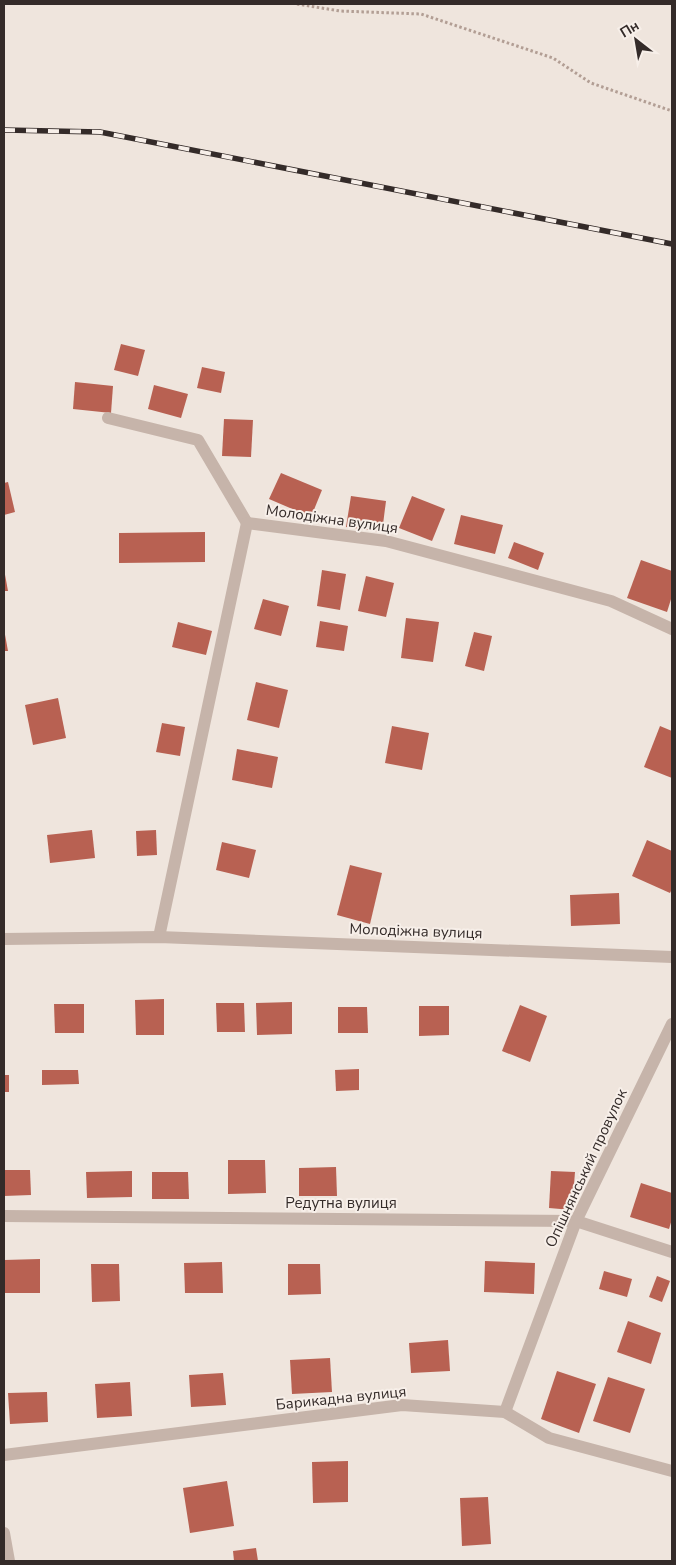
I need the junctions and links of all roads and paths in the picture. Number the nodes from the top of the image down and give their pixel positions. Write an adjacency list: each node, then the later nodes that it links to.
1 (297, 4): 2 (path)
2 (672, 111)
3 (108, 418): 4 (street)
4 (247, 524): 5 (street, Молодіжна вулиця); 6 (street, Молодіжна вулиця)
5 (672, 629)
6 (159, 937): 7 (street, Молодіжна вулиця); 8 (street, Молодіжна вулиця)
7 (4, 939)
8 (672, 957)
9 (672, 1024): 11 (street, Опішнянський провулок)
10 (4, 1216): 11 (street, Редутна вулиця)
11 (576, 1221): 12 (street, Редутна вулиця); 13 (street, Опішнянський провулок)
12 (672, 1252)
13 (505, 1412): 14 (street, Барикадна вулиця); 15 (street, Барикадна вулиця)
14 (4, 1455)
15 (672, 1470)
16 (4, 1533): 17 (street)
17 (9, 1561)

